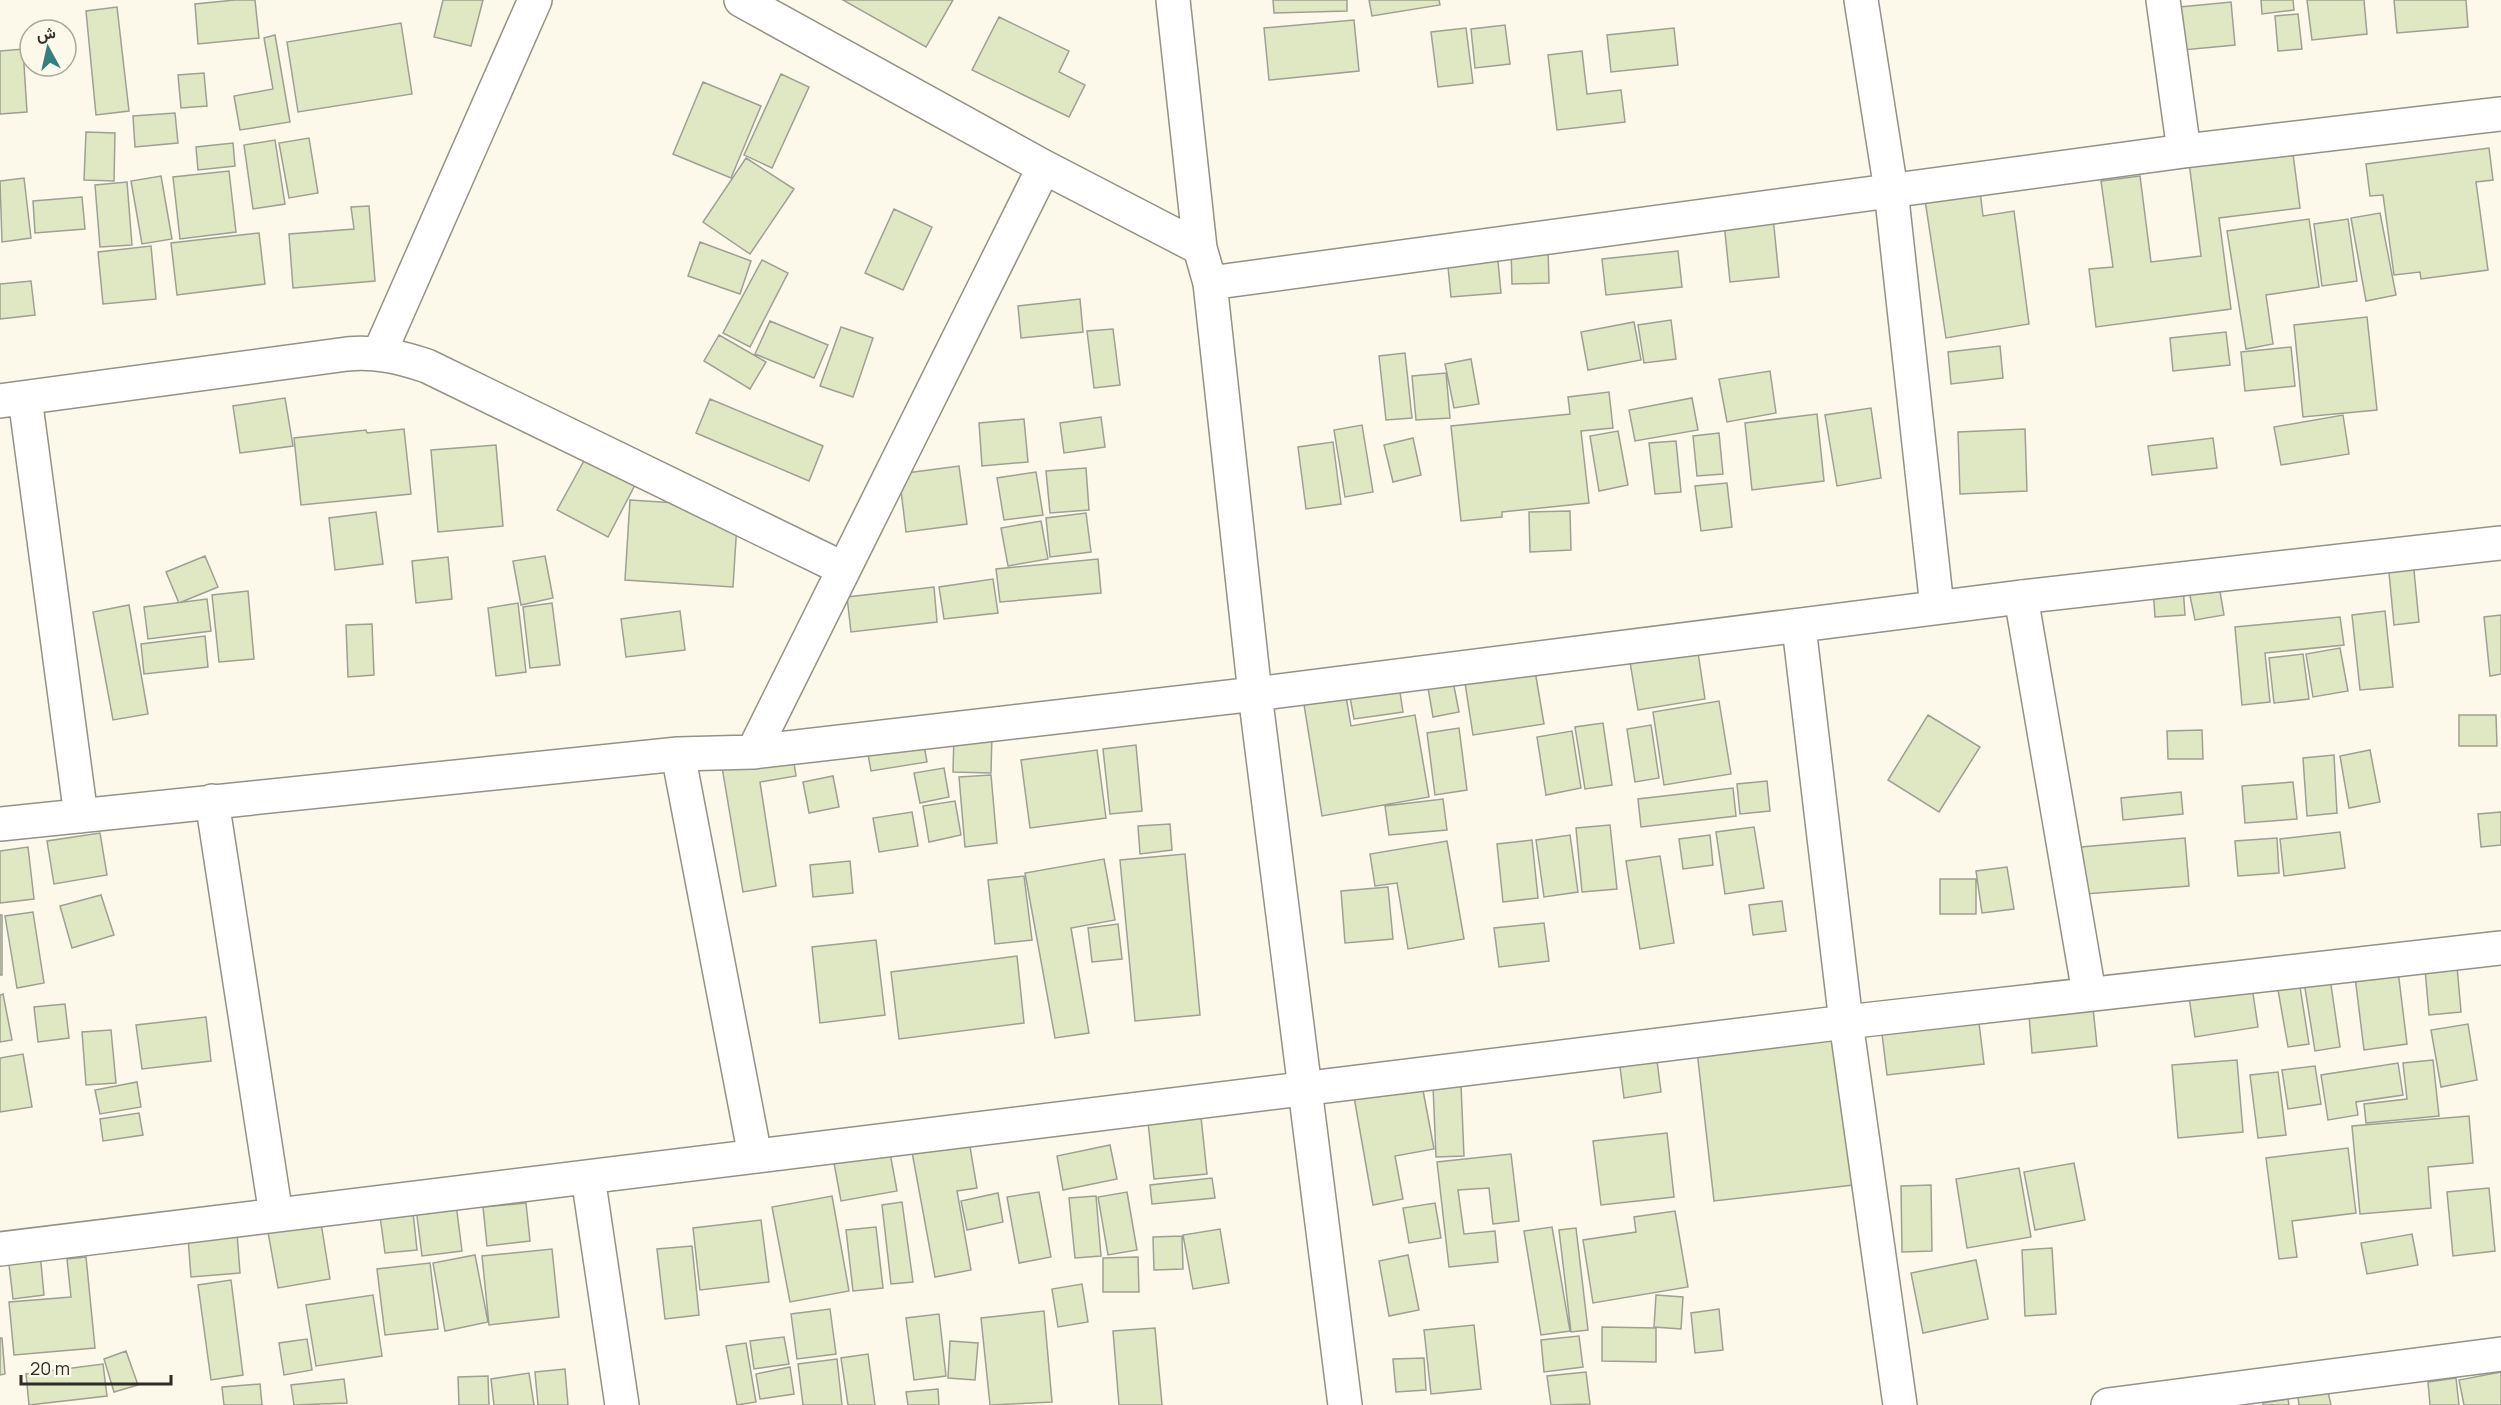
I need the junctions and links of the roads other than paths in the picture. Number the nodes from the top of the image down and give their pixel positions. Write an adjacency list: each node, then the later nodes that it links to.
1 (535, 0): 12 (street)
2 (741, 0): 8 (street)
3 (1173, 0): 10 (street)
4 (1861, 0): 9 (street)
5 (2163, 0): 7 (street)
6 (2501, 114): 7 (street)
7 (2184, 151): 9 (street)
8 (1044, 167): 10 (street); 15 (street)
9 (1891, 190): 11 (street); 17 (street)
10 (1200, 248): 11 (street)
11 (1210, 283): 19 (street)
12 (378, 354): 13 (street); 15 (street)
13 (13, 400): 23 (street)
14 (2501, 543): 16 (street)
15 (844, 569): 20 (street)
16 (2021, 597): 17 (street); 26 (street)
17 (1937, 607): 18 (street)
18 (1799, 627): 19 (street); 27 (street)
19 (1255, 694): 20 (street); 28 (street)
20 (753, 752): 21 (street)
21 (678, 754): 22 (street); 29 (street)
22 (212, 801): 23 (street); 31 (street)
23 (81, 816): 24 (street)
24 (0, 824)
25 (2501, 948): 26 (street)
26 (2089, 993): 27 (street)
27 (1846, 1022): 28 (street); 36 (street)
28 (1307, 1089): 29 (street); 35 (street)
29 (755, 1156): 30 (street)
30 (588, 1177): 31 (street); 34 (street)
31 (276, 1215): 32 (street)
32 (0, 1249)
33 (2501, 1354): 37 (street)
34 (622, 1405)
35 (1345, 1405)
36 (1900, 1405)
37 (2108, 1405)

